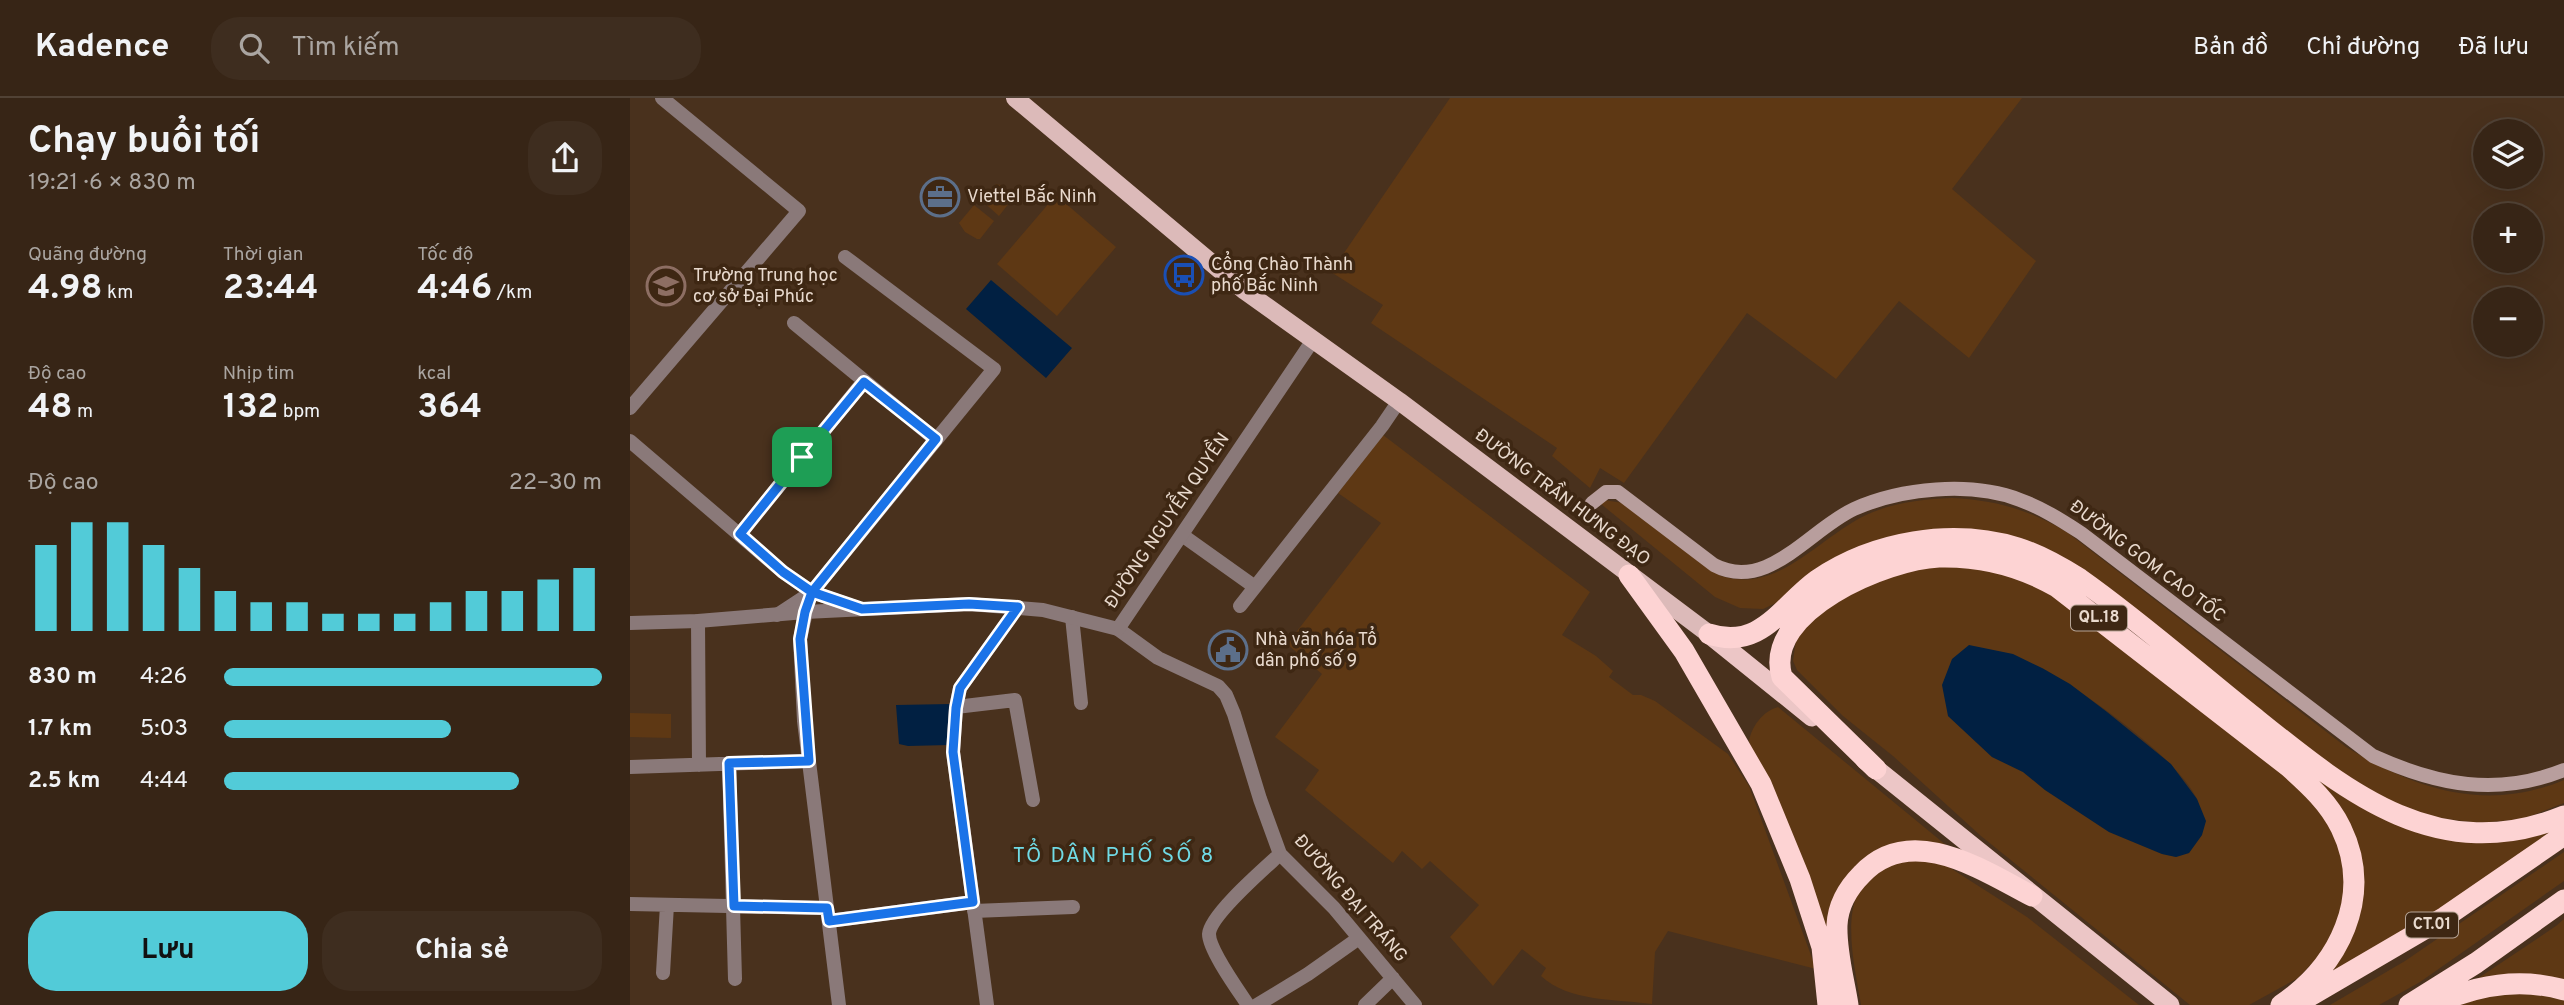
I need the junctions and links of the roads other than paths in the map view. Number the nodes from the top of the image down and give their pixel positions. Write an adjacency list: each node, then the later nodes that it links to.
1 (662, 98): 8 (street)
2 (1015, 98): 5 (main road, ĐƯỜNG TRẦN HƯNG ĐẠO)
3 (845, 257): 9 (street)
4 (794, 323): 6 (street)
5 (1313, 340): 7 (main road, ĐƯỜNG TRẦN HƯNG ĐẠO); 13 (street, ĐƯỜNG NGUYỄN QUYỀN)
6 (864, 382): 9 (street); 12 (street)
7 (1399, 401): 14 (main road, ĐƯỜNG TRẦN HƯNG ĐẠO); 15 (street)
8 (630, 408)
9 (936, 439): 16 (street)
10 (630, 441): 12 (street)
11 (1592, 503): 34 (main road, ĐƯỜNG GOM CAO TỐC)
12 (740, 534): 16 (street)
13 (1182, 535): 15 (street); 25 (street, ĐƯỜNG NGUYỄN QUYỀN)
14 (1629, 575): 26 (main road, ĐƯỜNG TRẦN HƯNG ĐẠO); 58 (highway)
15 (1255, 587): 17 (street)
16 (812, 592): 19 (street); 20 (street); 21 (street)
17 (1240, 606)
18 (1018, 607): 19 (street, ĐƯỜNG NGUYỄN QUYỀN); 22 (street, ĐƯỜNG NGUYỄN QUYỀN); 28 (street)
19 (862, 609): 20 (street, ĐƯỜNG NGUYỄN QUYỀN)
20 (805, 612): 21 (street, ĐƯỜNG NGUYỄN QUYỀN); 29 (street)
21 (776, 616): 23 (street, ĐƯỜNG NGUYỄN QUYỀN)
22 (1072, 617): 25 (street, ĐƯỜNG NGUYỄN QUYỀN); 27 (street)
23 (698, 621): 24 (street, ĐƯỜNG NGUYỄN QUYỀN); 31 (street)
24 (630, 622)
25 (1118, 629): 38 (street, ĐƯỜNG ĐẠI TRÁNG)
26 (1709, 634): 33 (highway, ĐƯỜNG TRẦN HƯNG ĐẠO); 36 (highway)
27 (1081, 703)
28 (956, 708): 35 (street); 44 (street)
29 (809, 761): 30 (street); 46 (street)
30 (729, 763): 31 (street); 43 (street)
31 (699, 765): 32 (street)
32 (630, 767)
33 (1876, 769): 39 (highway, ĐƯỜNG TRẦN HƯNG ĐẠO / QL.18); 61 (highway, QL.18)
34 (2564, 770)
35 (1033, 800)
36 (2564, 816)
37 (2564, 835): 62 (highway, CT.01)
38 (1280, 853): 47 (street, ĐƯỜNG ĐẠI TRÁNG); 54 (street)
39 (2032, 896): 59 (highway); 60 (highway, ĐƯỜNG TRẦN HƯNG ĐẠO / QL.18)
40 (2564, 900): 63 (highway)
41 (630, 904): 42 (street)
42 (667, 905): 43 (street); 48 (street)
43 (734, 906): 46 (street); 50 (street)
44 (974, 907): 45 (street); 46 (street); 53 (street)
45 (1073, 907)
46 (828, 914): 52 (street)
47 (1359, 938): 49 (street, ĐƯỜNG ĐẠI TRÁNG); 55 (street)
48 (663, 973)
49 (1393, 978): 56 (street); 57 (street, ĐƯỜNG ĐẠI TRÁNG)
50 (735, 979)
51 (2564, 990): 64 (highway)
52 (839, 1005)
53 (987, 1005)
54 (1248, 1005)
55 (1257, 1005)
56 (1365, 1005)
57 (1415, 1005)
58 (1828, 1005)
59 (1848, 1005)
60 (2170, 1005)
61 (2281, 1005)
62 (2295, 1005)
63 (2410, 1005)
64 (2433, 1005)

